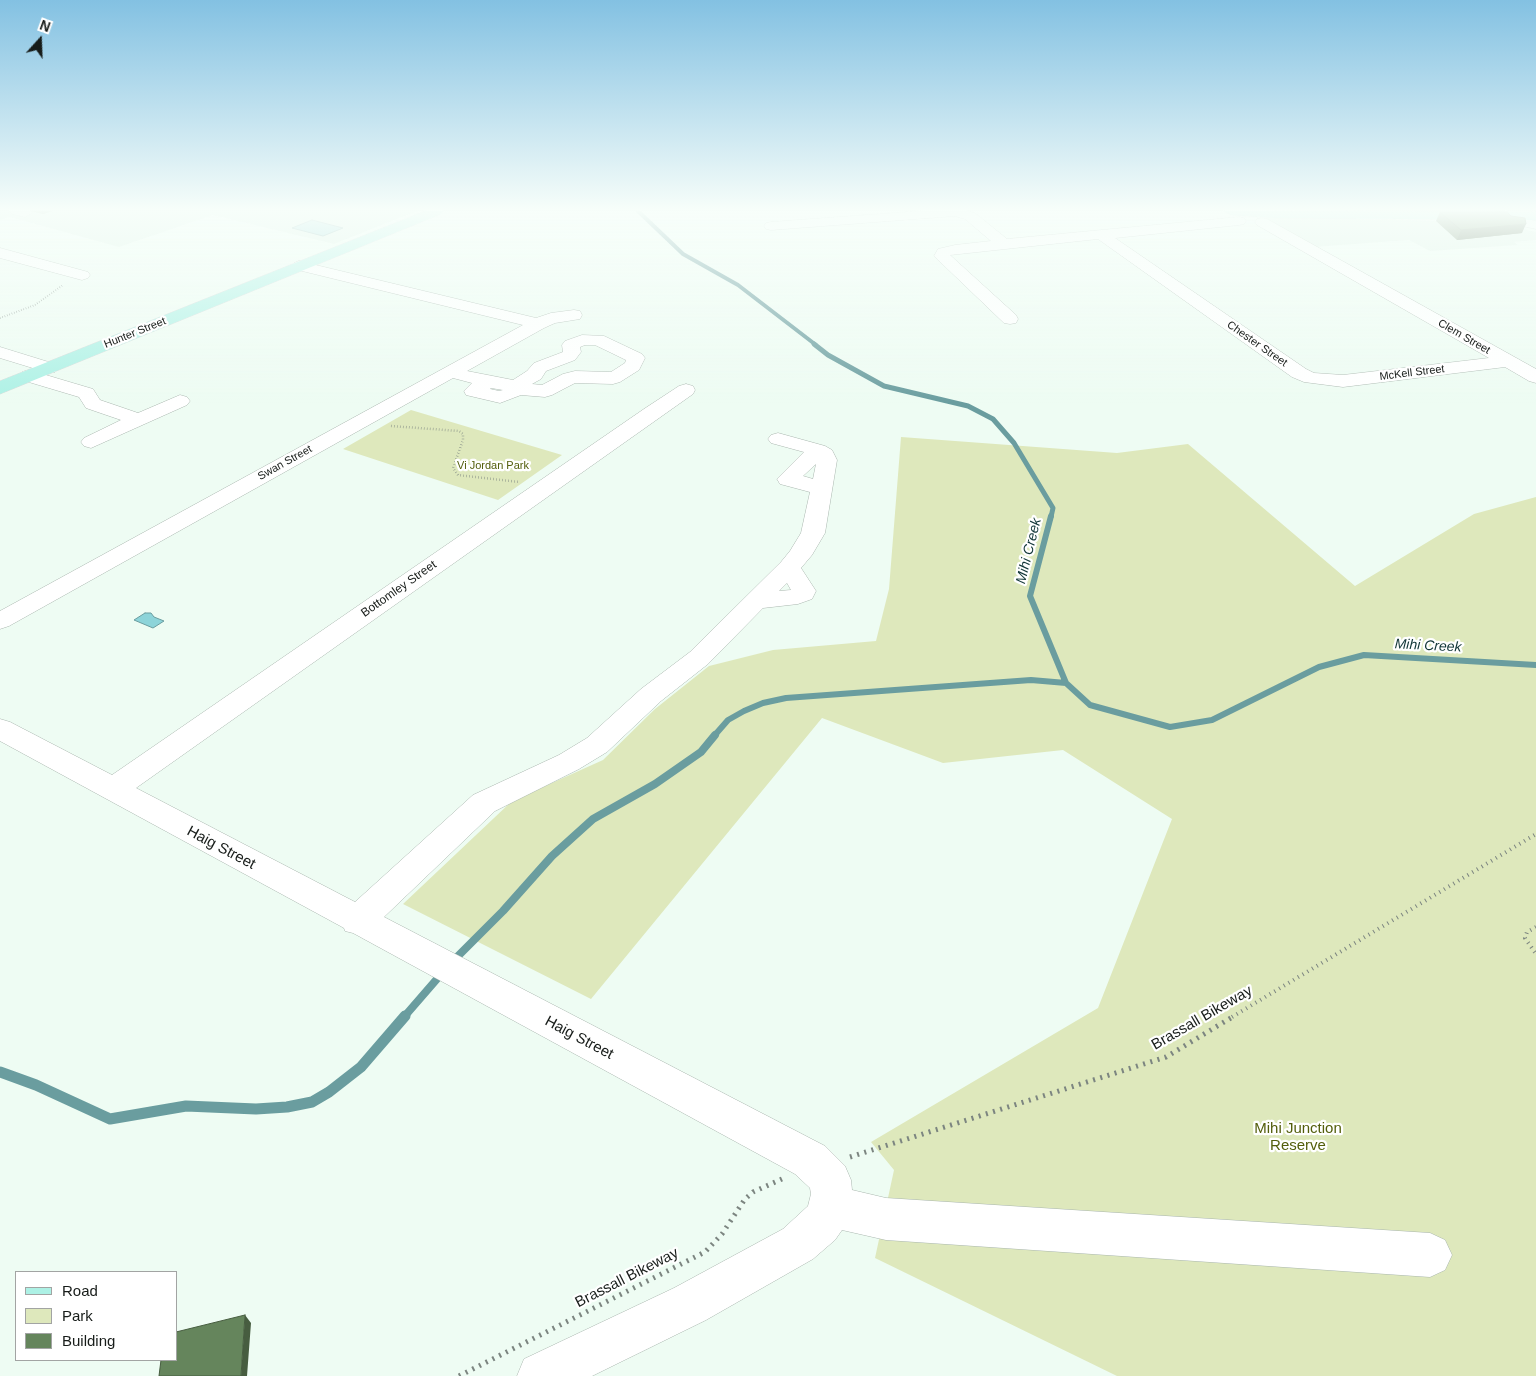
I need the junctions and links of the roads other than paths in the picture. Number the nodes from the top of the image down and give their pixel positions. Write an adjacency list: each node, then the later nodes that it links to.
1 (276, 275): 11 (main road, Hunter Street)
2 (337, 275): 8 (street)
3 (963, 275): 7 (street)
4 (1159, 275): 15 (street, Chester Street)
5 (1365, 275): 10 (street, Clem Street)
6 (574, 315): 8 (street, Swan Street)
7 (1010, 319)
8 (538, 324): 13 (street, Swan Street)
9 (0, 352): 11 (street)
10 (1507, 361): 14 (street, Clem Street); 15 (street, McKell Street)
11 (49, 368): 12 (main road, Hunter Street)
12 (29, 376): 16 (main road, Hunter Street); 20 (street)
13 (443, 376): 17 (street); 25 (street, Swan Street)
14 (1536, 377)
15 (1316, 380)
16 (0, 388)
17 (515, 388): 17 (street)
18 (686, 390): 27 (street, Bottomley Street)
19 (180, 401): 20 (street)
20 (139, 420): 22 (street)
21 (778, 440): 23 (street)
22 (91, 442)
23 (818, 450): 24 (street); 24 (street)
24 (821, 488): 28 (street)
25 (0, 621)
26 (0, 729): 27 (street, Haig Street)
27 (112, 790): 28 (street, Haig Street)
28 (357, 921): 29 (street, Haig Street)
29 (830, 1206): 30 (street); 31 (street)
30 (1430, 1255)
31 (541, 1376)

